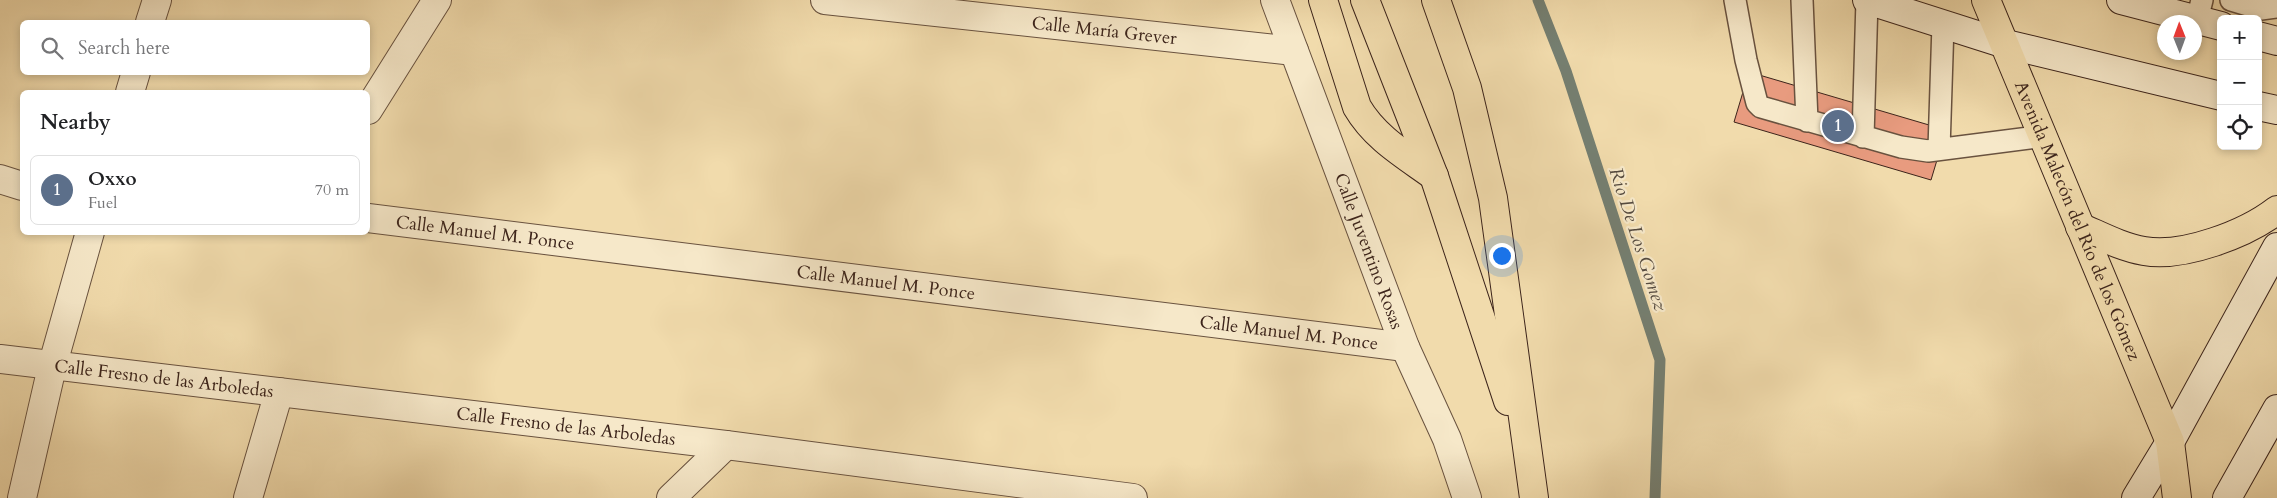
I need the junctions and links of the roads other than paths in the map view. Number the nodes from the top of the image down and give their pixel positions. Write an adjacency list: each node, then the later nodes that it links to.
1 (157, 0): 16 (street)
2 (437, 0): 25 (street)
3 (825, 0): 21 (street, Calle María Grever)
4 (1275, 0): 21 (street, Calle Juventino Rosas)
5 (1323, 0): 32 (main road)
6 (1366, 0): 32 (main road)
7 (1436, 0): 47 (main road)
8 (1735, 0): 28 (lane)
9 (1802, 0): 28 (lane)
10 (1867, 0): 17 (street); 30 (lane)
11 (1986, 0): 20 (main road, Avenida Malecón del Río de los Gómez)
12 (2121, 0): 15 (street)
13 (2231, 0): 14 (lane)
14 (2277, 7)
15 (2206, 15)
16 (151, 20)
17 (1943, 24): 20 (street); 31 (lane)
18 (2262, 37): 19 (street)
19 (2277, 40)
20 (2002, 43): 24 (street); 29 (main road, Avenida Malecón del Río de los Gómez)
21 (1294, 51): 40 (street, Calle Juventino Rosas)
22 (135, 75): 23 (street)
23 (131, 90)
24 (2217, 95)
25 (370, 107)
26 (2262, 107): 27 (street)
27 (2277, 110)
28 (1807, 121): 30 (lane)
29 (2044, 136): 31 (lane); 37 (main road, Avenida Malecón del Río de los Gómez)
30 (1863, 137): 31 (lane)
31 (1939, 149)
32 (1434, 176): 47 (main road)
33 (0, 179): 34 (street)
34 (20, 185)
35 (2277, 210): 37 (main road)
36 (370, 218): 40 (street, Calle Manuel M. Ponce)
37 (2080, 227): 45 (main road, Avenida Malecón del Río de los Gómez)
38 (89, 235): 42 (street)
39 (2277, 247): 45 (street)
40 (1405, 347): 53 (street, Calle Juventino Rosas)
41 (0, 359): 42 (street, Calle Fresno de las Arboledas)
42 (52, 366): 43 (street, Calle Fresno de las Arboledas); 49 (street)
43 (278, 392): 46 (street, Calle Fresno de las Arboledas); 50 (street)
44 (2277, 410): 57 (street)
45 (2170, 442): 55 (street); 56 (main road, Avenida Malecón del Río de los Gómez)
46 (726, 445): 48 (street, Calle Fresno de las Arboledas); 51 (street)
47 (1529, 466): 54 (main road)
48 (1006, 491): 52 (street, Calle Fresno de las Arboledas)
49 (22, 498)
50 (248, 498)
51 (671, 498)
52 (1133, 498)
53 (1467, 498)
54 (1534, 498)
55 (2136, 498)
56 (2177, 498)
57 (2227, 498)

